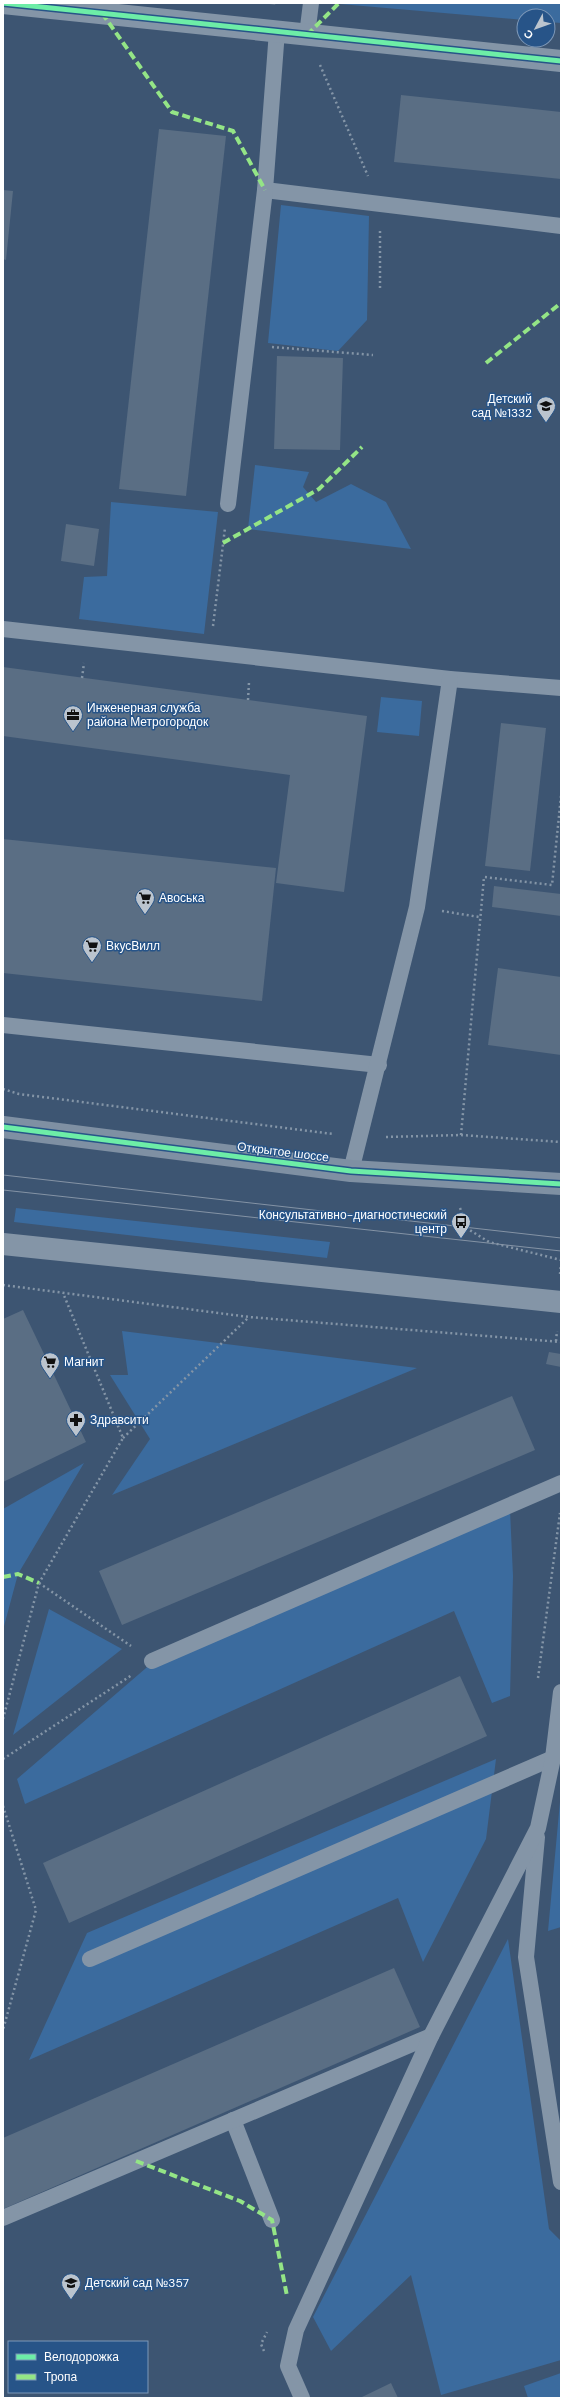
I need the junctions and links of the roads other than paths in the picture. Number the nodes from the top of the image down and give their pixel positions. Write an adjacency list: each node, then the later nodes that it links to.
1 (3, 3): 3 (street)
2 (311, 3): 4 (lane)
3 (277, 32): 4 (street); 6 (lane)
4 (307, 35): 5 (street)
5 (561, 61)
6 (265, 190): 7 (lane); 8 (lane)
7 (561, 226)
8 (228, 504)
9 (3, 629): 10 (lane)
10 (450, 679): 11 (lane); 13 (lane)
11 (561, 688)
12 (3, 1025): 13 (lane)
13 (379, 1065): 15 (lane)
14 (3, 1127): 15 (street, Открытое шоссе)
15 (351, 1171): 16 (street, Открытое шоссе)
16 (561, 1184)
17 (3, 1244): 18 (street)
18 (561, 1302)
19 (561, 1483): 20 (lane)
20 (152, 1661)
21 (561, 1692): 22 (lane)
22 (553, 1758): 23 (lane); 24 (lane)
23 (538, 1828): 25 (lane); 27 (lane)
24 (90, 1959)
25 (432, 2036): 26 (lane); 30 (lane)
26 (233, 2120): 28 (lane); 29 (lane)
27 (561, 2182)
28 (3, 2218)
29 (272, 2220)
30 (302, 2398)

